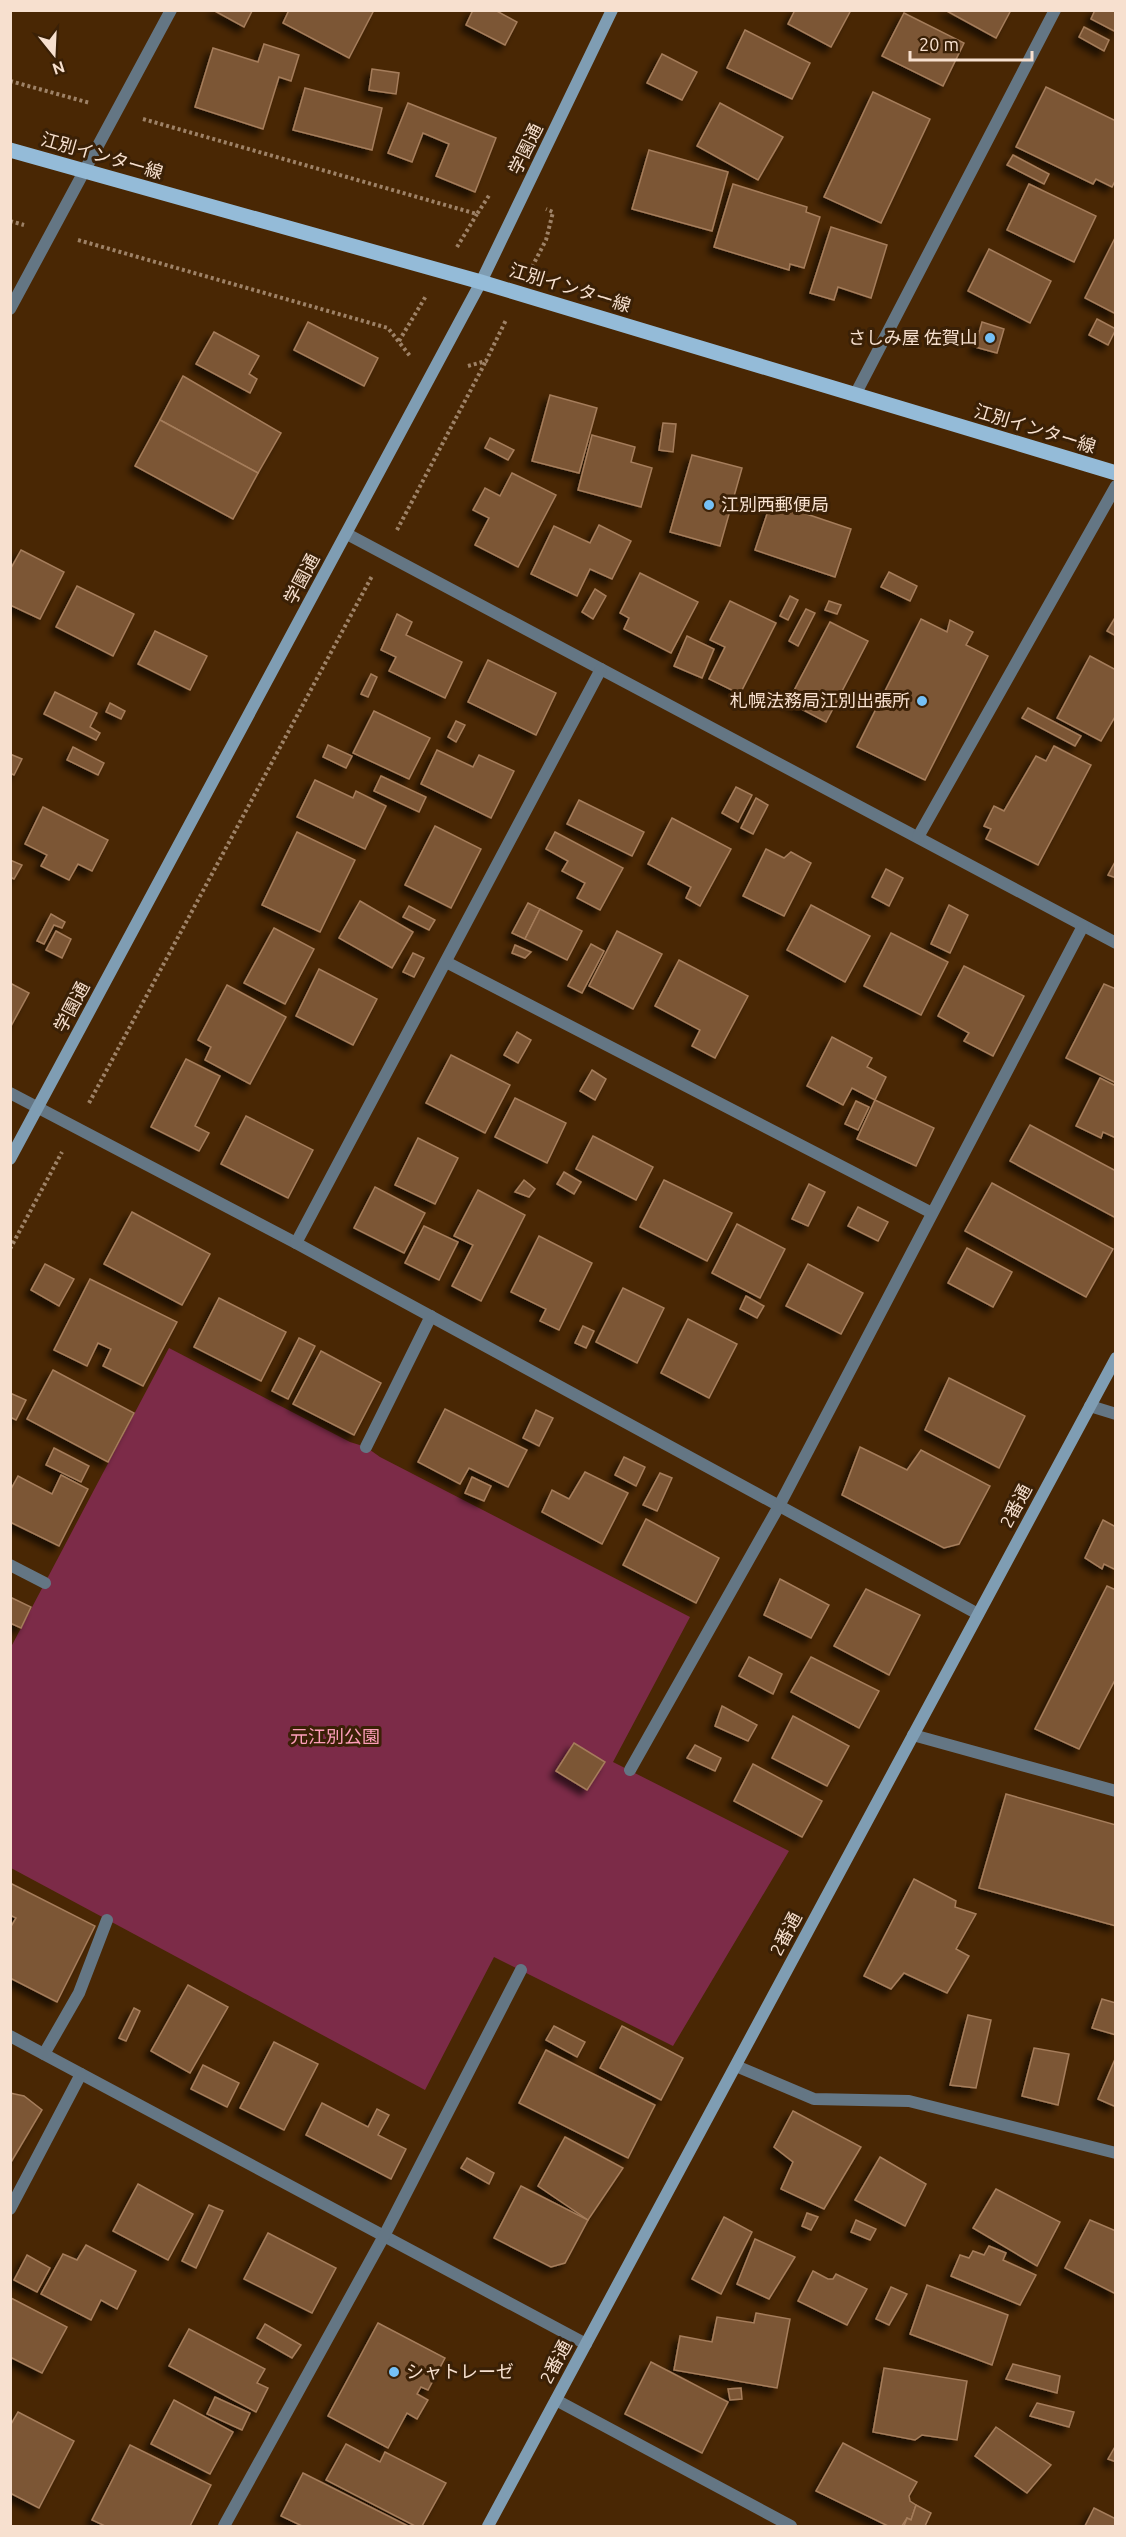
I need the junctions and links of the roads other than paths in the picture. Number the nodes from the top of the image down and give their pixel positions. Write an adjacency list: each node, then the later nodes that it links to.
1 (171, 10): 5 (street)
2 (612, 10): 6 (street, 学園通)
3 (1055, 10): 8 (street)
4 (10, 150): 5 (main road, 江別インター線)
5 (86, 172): 6 (main road, 江別インター線); 7 (street)
6 (481, 282): 8 (main road, 江別インター線); 11 (street, 学園通)
7 (10, 309)
8 (855, 395): 9 (main road, 江別インター線)
9 (1116, 473)
10 (1116, 486): 13 (street)
11 (347, 534): 12 (street); 18 (street, 学園通)
12 (601, 669): 13 (street); 16 (street)
13 (918, 837): 14 (street)
14 (1083, 926): 15 (street); 20 (street)
15 (1116, 943)
16 (446, 962): 20 (street); 21 (street)
17 (10, 1093): 18 (street)
18 (38, 1107): 19 (street, 学園通); 21 (street)
19 (10, 1159)
20 (932, 1213): 27 (street)
21 (296, 1243): 22 (street)
22 (431, 1316): 26 (street); 27 (street)
23 (1116, 1358): 24 (street, 2番通)
24 (1090, 1406): 25 (street); 30 (street, 2番通)
25 (1116, 1414)
26 (366, 1447)
27 (779, 1506): 30 (street); 32 (street)
28 (10, 1565): 29 (street)
29 (45, 1583)
30 (978, 1614): 31 (street, 2番通)
31 (913, 1735): 33 (street); 38 (street, 2番通)
32 (630, 1770)
33 (1116, 1791)
34 (107, 1920): 37 (street)
35 (521, 1970): 42 (street)
36 (10, 2036): 37 (street)
37 (44, 2054): 39 (street)
38 (736, 2066): 40 (street); 43 (street, 2番通)
39 (81, 2074): 41 (street); 42 (street)
40 (1116, 2153)
41 (10, 2209)
42 (384, 2236): 43 (street); 45 (street)
43 (586, 2344): 44 (street, 2番通)
44 (556, 2400): 46 (street, 2番通); 47 (street)
45 (224, 2526)
46 (488, 2526)
47 (791, 2526)

